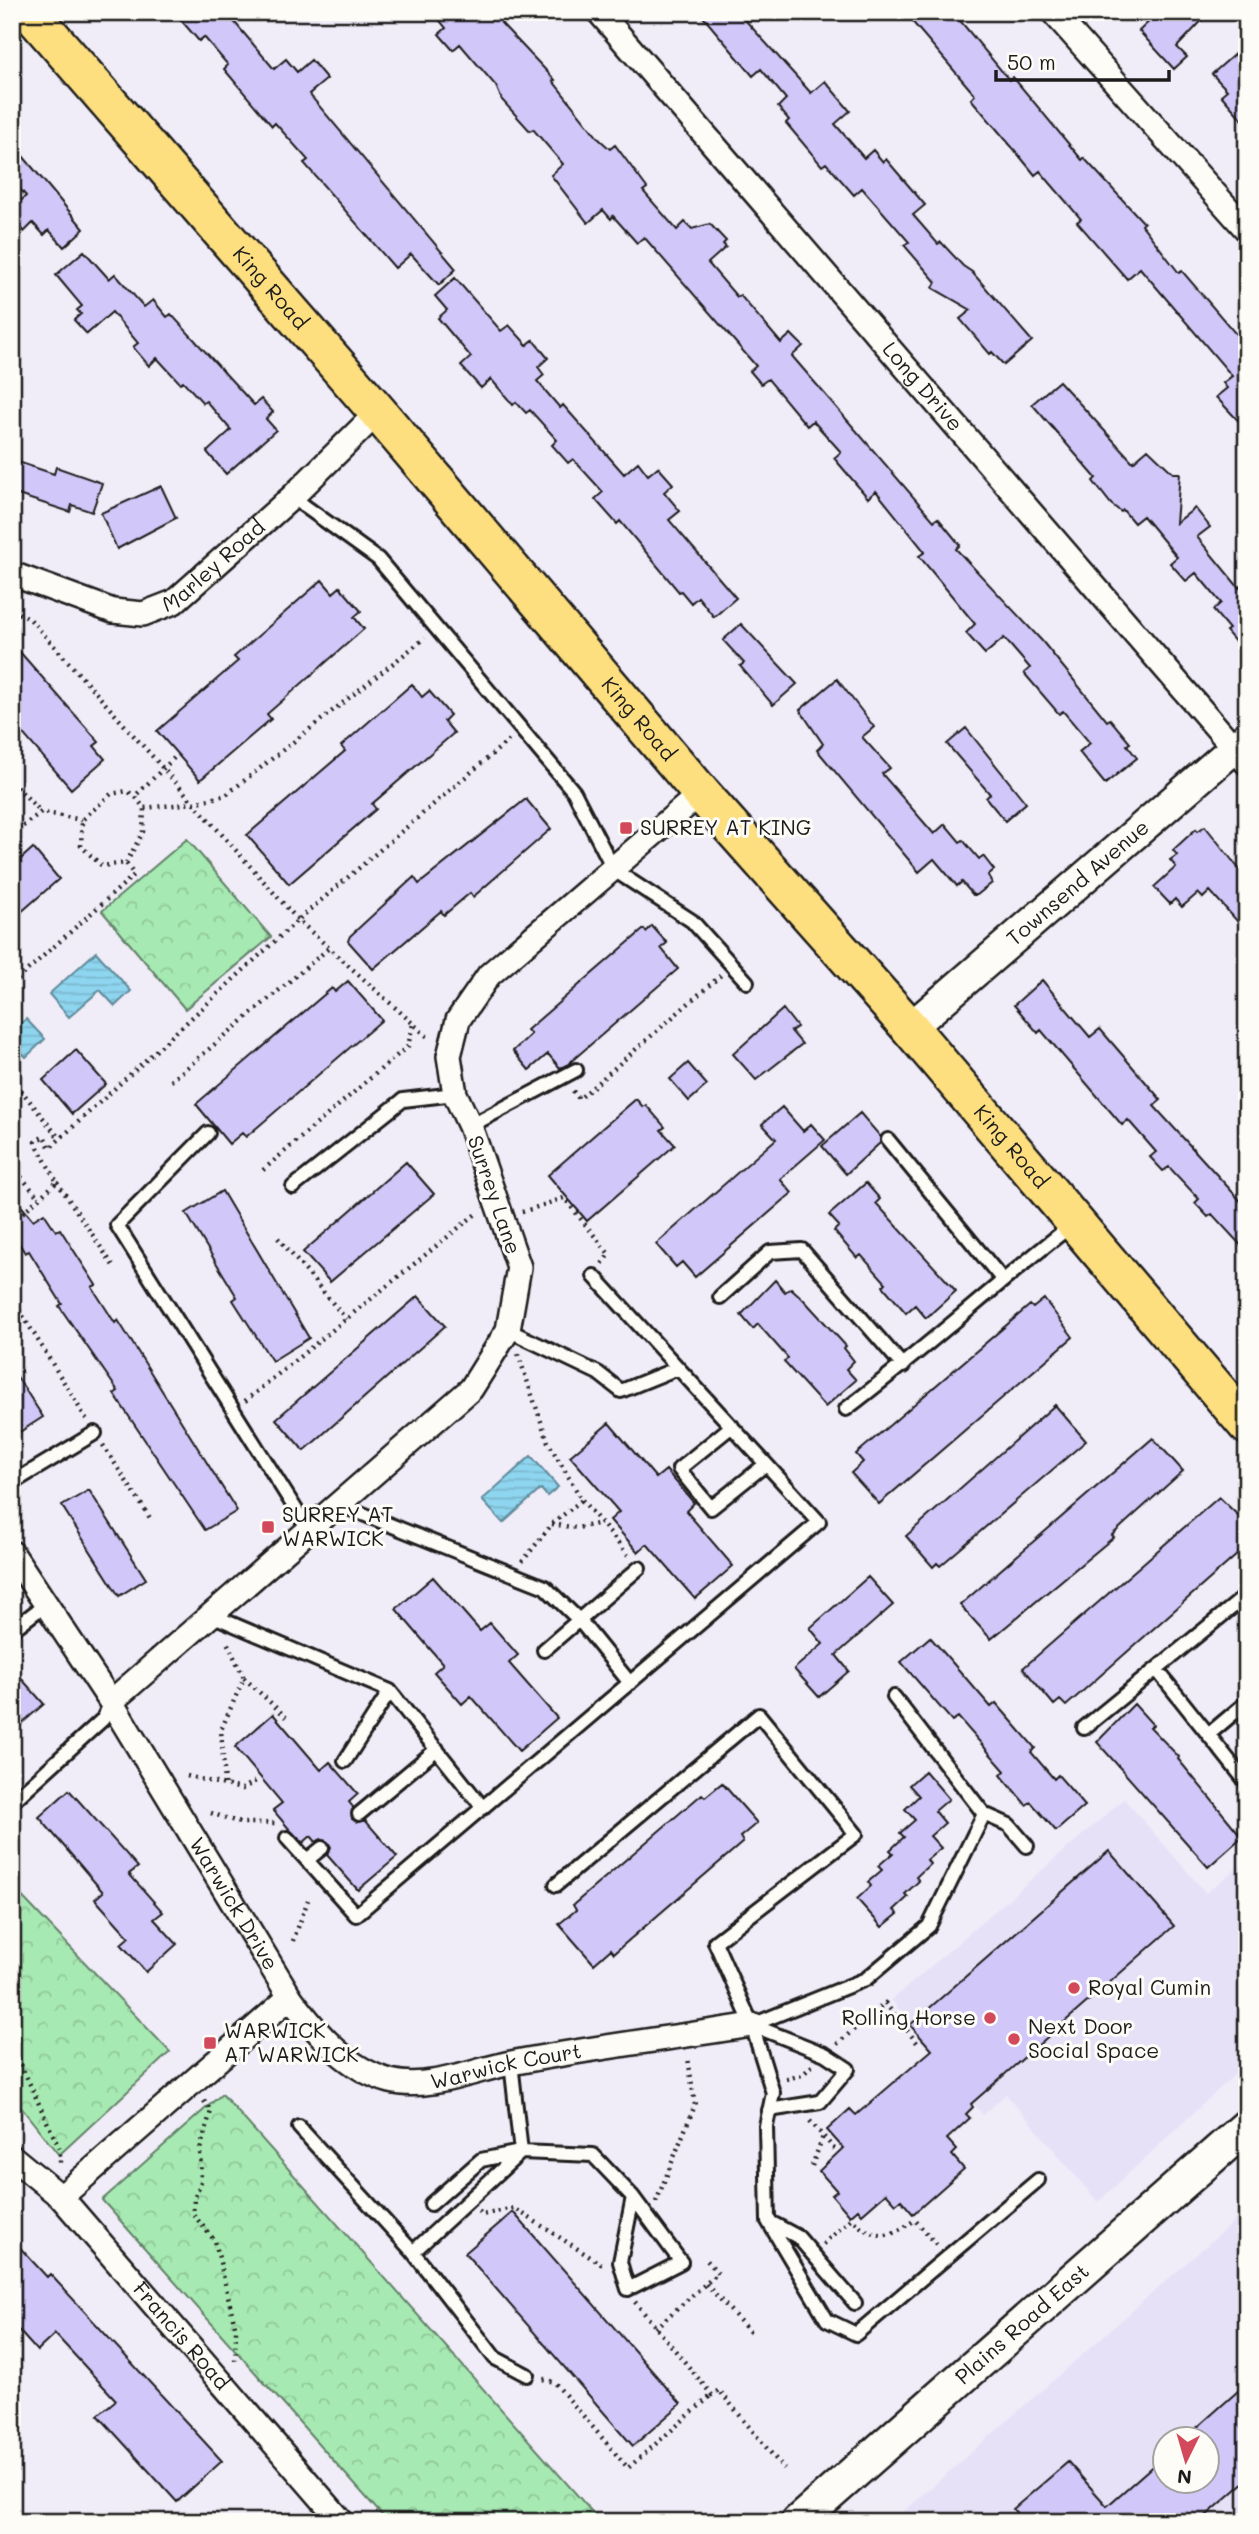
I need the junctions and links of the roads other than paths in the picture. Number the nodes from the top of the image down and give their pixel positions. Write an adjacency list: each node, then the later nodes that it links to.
1 (30, 12): 5 (main road, King Road)
2 (599, 12): 8 (street, Long Drive)
3 (1053, 12): 4 (street)
4 (1247, 230)
5 (378, 412): 6 (street, Marley Road); 9 (main road, King Road)
6 (292, 497): 7 (street, Marley Road); 10 (lane)
7 (12, 574)
8 (1242, 749): 12 (street, Townsend Avenue)
9 (701, 793): 10 (street, Surrey Lane); 12 (main road, King Road)
10 (614, 870): 11 (lane); 14 (street, Surrey Lane)
11 (747, 982)
12 (909, 1028): 19 (main road, King Road)
13 (576, 1070): 15 (lane)
14 (455, 1094): 15 (street, Surrey Lane); 18 (lane)
15 (470, 1126): 23 (street, Surrey Lane)
16 (208, 1133): 33 (lane)
17 (888, 1140): 21 (lane)
18 (293, 1187)
19 (1074, 1223): 21 (lane); 27 (main road, King Road)
20 (594, 1276): 25 (lane)
21 (1002, 1279): 24 (lane)
22 (720, 1297): 24 (lane)
23 (508, 1330): 25 (lane); 32 (street, Surrey Lane)
24 (903, 1366): 26 (lane)
25 (678, 1368): 28 (lane)
26 (846, 1409)
27 (1247, 1425)
28 (732, 1426): 30 (lane); 30 (lane)
29 (95, 1433): 31 (lane)
30 (766, 1464): 43 (lane)
31 (12, 1483)
32 (337, 1504): 33 (street, Surrey Lane); 39 (lane)
33 (308, 1529): 38 (street, Surrey Lane)
34 (12, 1553): 37 (street, Warwick Drive)
35 (639, 1568): 39 (lane)
36 (1247, 1595): 42 (lane)
37 (46, 1604): 40 (lane); 46 (street, Warwick Drive)
38 (209, 1614): 44 (lane); 46 (street, Surrey Lane)
39 (580, 1622): 41 (lane); 43 (lane)
40 (12, 1630)
41 (544, 1650)
42 (1157, 1670): 48 (lane); 49 (lane)
43 (630, 1683): 54 (lane)
44 (390, 1691): 50 (lane); 51 (lane)
45 (894, 1697): 56 (lane)
46 (111, 1702): 53 (lane); 62 (street, Warwick Drive)
47 (1247, 1702): 49 (lane)
48 (1084, 1728)
49 (1209, 1734): 52 (lane)
50 (436, 1749): 54 (lane); 55 (lane)
51 (345, 1761)
52 (1247, 1783)
53 (12, 1802)
54 (483, 1808): 60 (lane)
55 (359, 1814)
56 (984, 1814): 58 (lane); 63 (lane)
57 (287, 1838): 60 (lane)
58 (1027, 1846)
59 (321, 1848): 60 (lane)
60 (307, 1860)
61 (556, 1885): 63 (lane)
62 (290, 1997): 64 (street, Warwick Court); 71 (street)
63 (752, 2025): 64 (street, Warwick Court); 65 (lane); 65 (lane)
64 (510, 2063): 68 (lane)
65 (769, 2110): 74 (lane)
66 (1247, 2126): 79 (main road, Plains Road East)
67 (299, 2127): 75 (lane)
68 (521, 2152): 72 (lane); 73 (lane); 75 (lane)
69 (12, 2157): 71 (street, Francis Road)
70 (1038, 2180): 74 (lane)
71 (61, 2197): 78 (street, Francis Road)
72 (633, 2197): 72 (lane)
73 (431, 2204)
74 (768, 2221): 76 (lane)
75 (413, 2252): 77 (lane)
76 (855, 2303)
77 (524, 2374)
78 (342, 2522)
79 (798, 2522)

